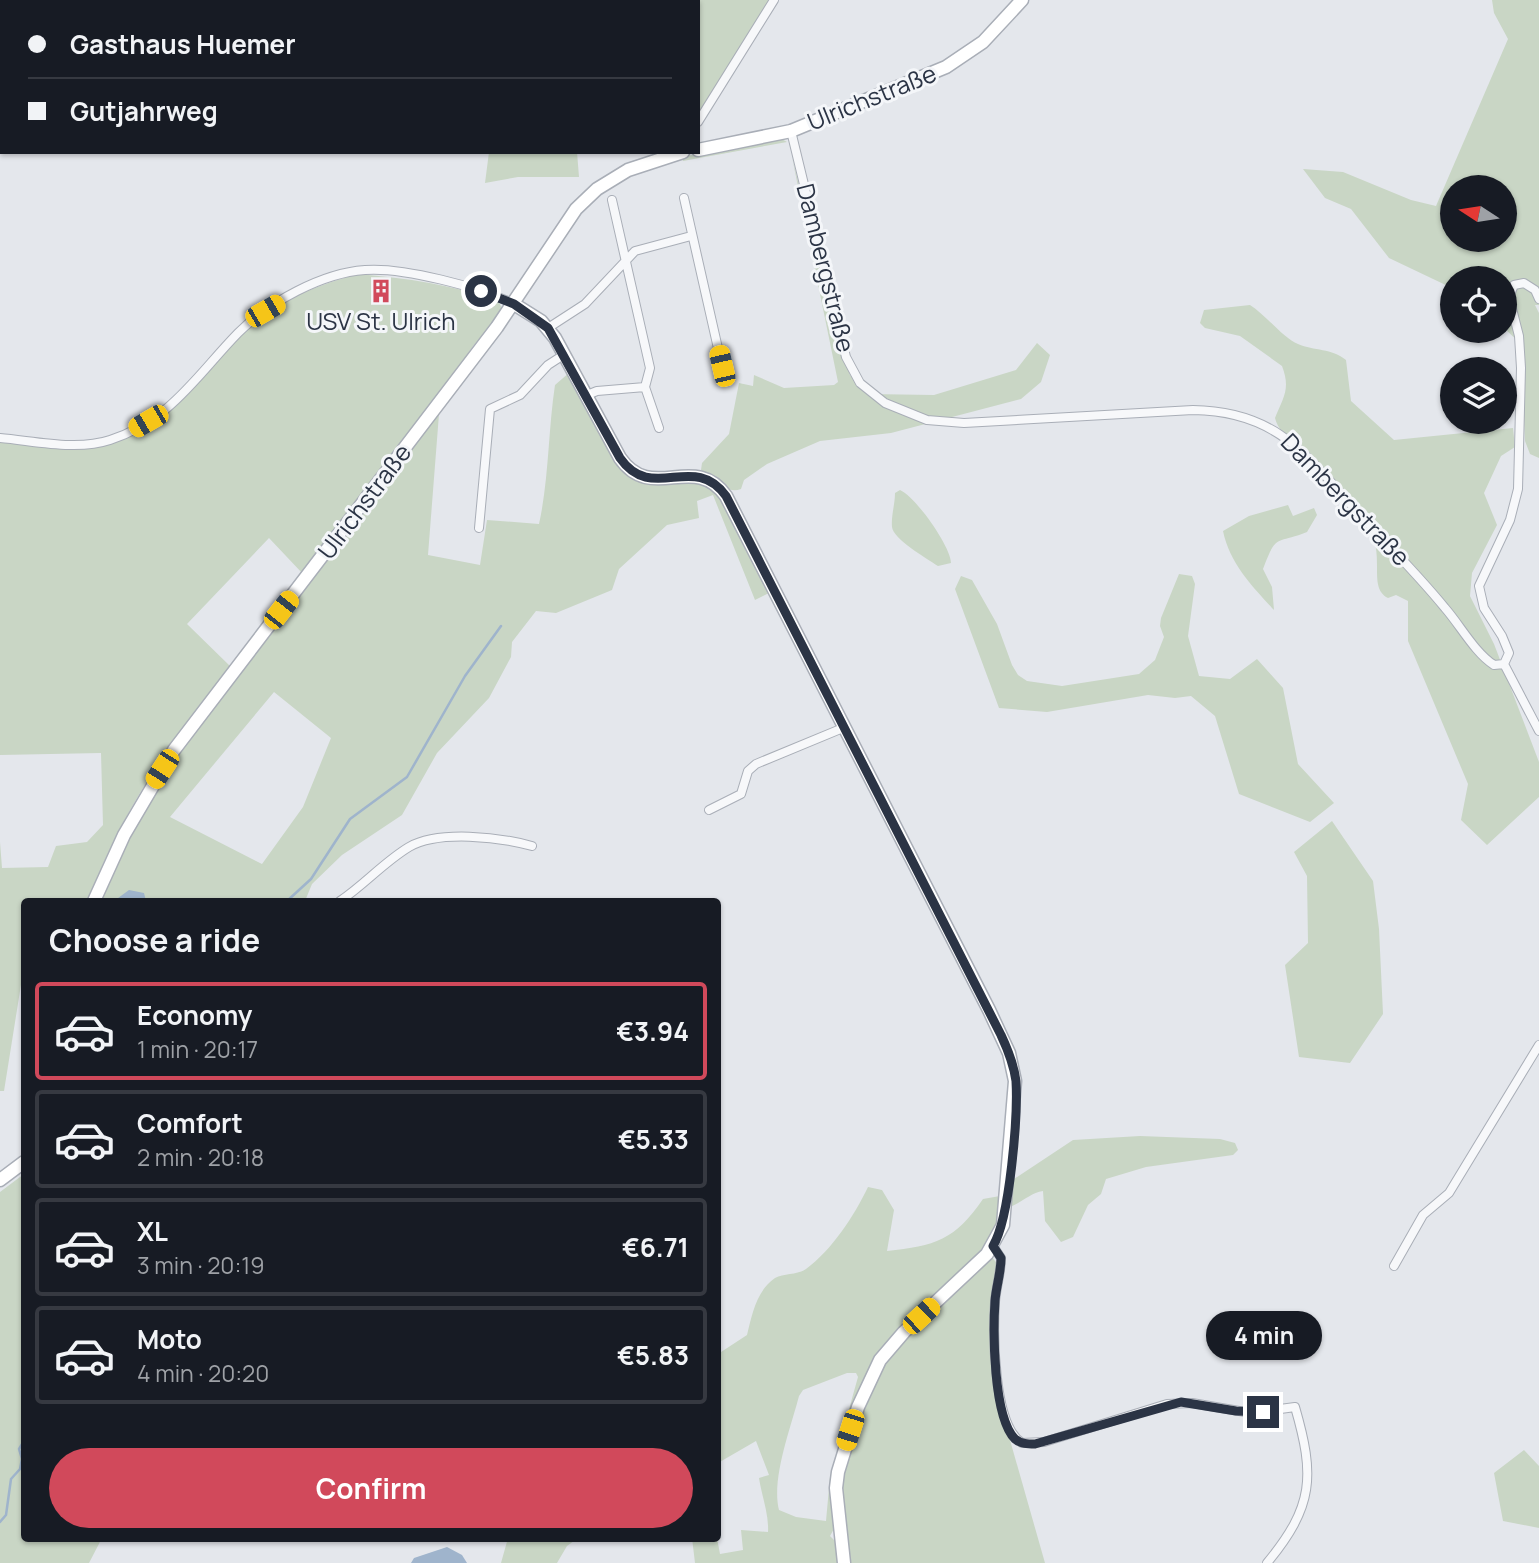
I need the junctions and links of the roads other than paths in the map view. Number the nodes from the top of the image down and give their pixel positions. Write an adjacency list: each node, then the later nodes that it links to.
1 (774, 0): 3 (street)
2 (1022, 0): 4 (street, Ulrichstraße)
3 (700, 119)
4 (791, 131): 5 (street, Ulrichstraße); 21 (street, Dambergstraße)
5 (700, 150)
6 (677, 154): 12 (street, Ulrichstraße)
7 (684, 198): 9 (street)
8 (612, 200): 10 (street)
9 (691, 236): 10 (street); 15 (street)
10 (627, 258): 13 (street); 16 (street)
11 (1539, 299): 21 (street)
12 (514, 304): 13 (street); 19 (street); 26 (street, Ulrichstraße)
13 (548, 328): 14 (street)
14 (565, 354): 17 (street); 20 (street)
15 (722, 366)
16 (645, 387): 17 (street); 18 (street)
17 (587, 395): 22 (street)
18 (659, 428)
19 (0, 438)
20 (479, 528)
21 (1504, 664): 23 (street)
22 (843, 728): 24 (street); 31 (street)
23 (1539, 731)
24 (709, 810)
25 (532, 846): 27 (street)
26 (95, 898)
27 (344, 898)
28 (1539, 1045): 32 (street)
29 (21, 1166): 30 (street)
30 (0, 1180)
31 (993, 1246): 33 (street); 34 (street)
32 (1394, 1266)
33 (844, 1563)
34 (1267, 1563)

